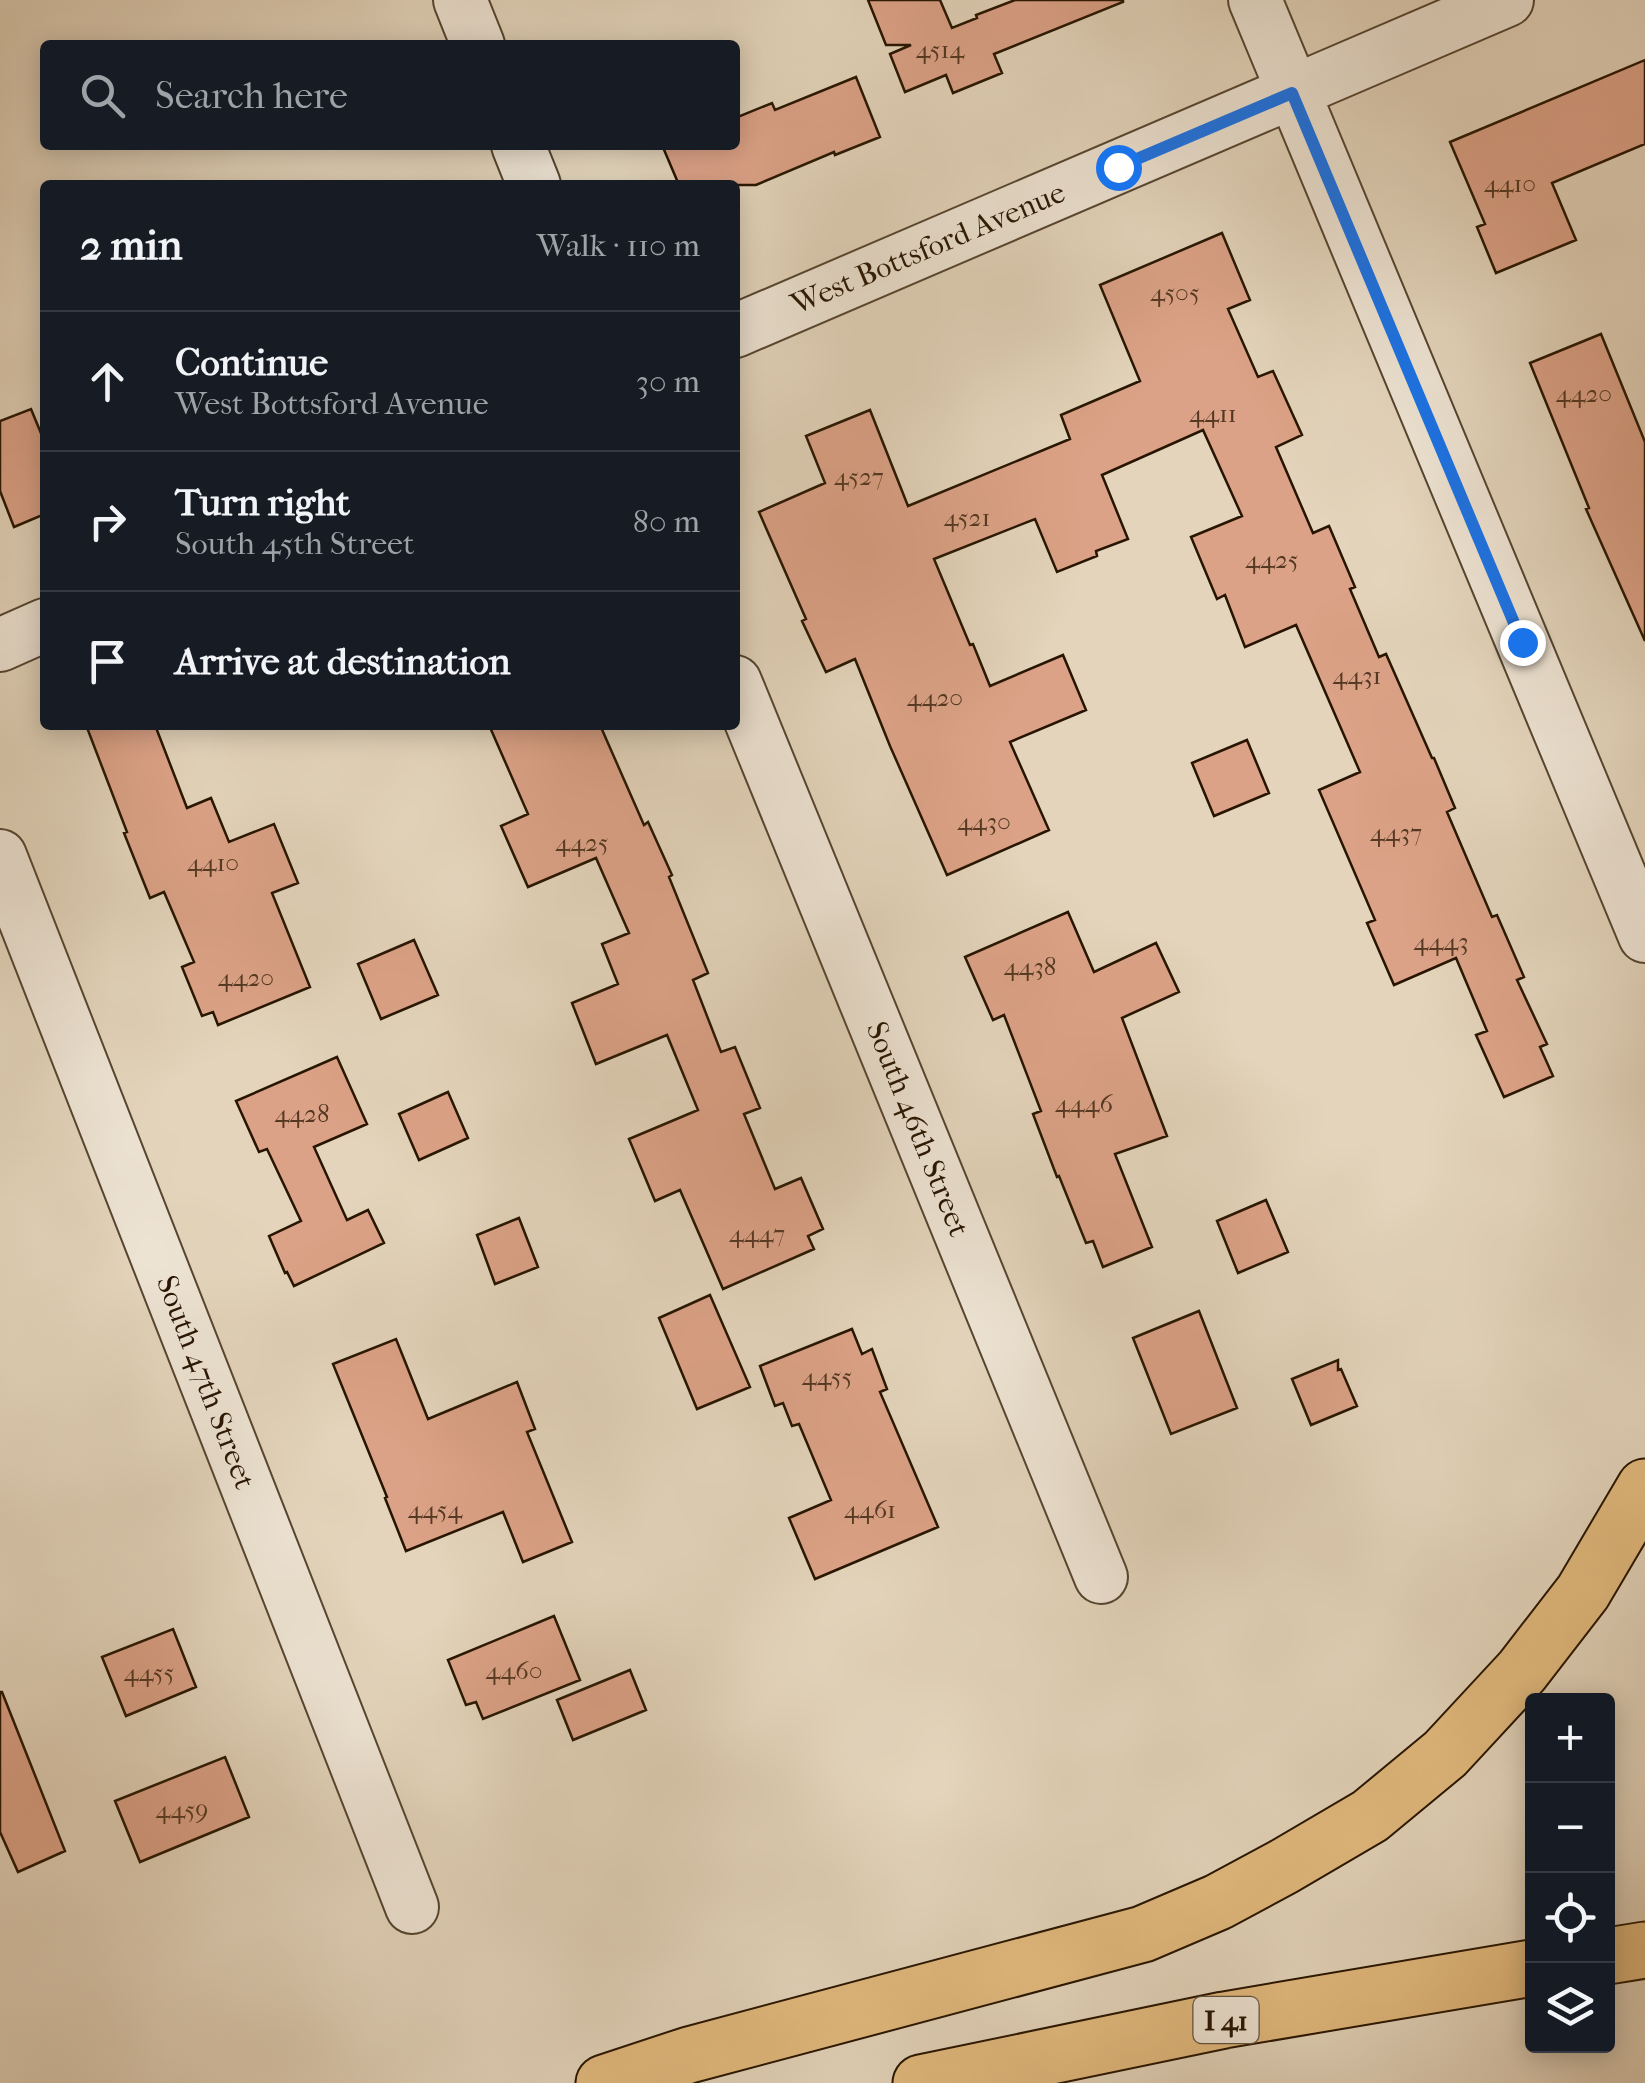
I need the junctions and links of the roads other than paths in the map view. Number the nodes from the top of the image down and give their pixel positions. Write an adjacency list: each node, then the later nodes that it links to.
1 (460, 0): 4 (street)
2 (1254, 0): 5 (street)
3 (1507, 0): 5 (street, West Bottsford Avenue)
4 (476, 40)
5 (1292, 93): 8 (street, West Bottsford Avenue); 13 (street)
6 (520, 150): 7 (street)
7 (532, 180)
8 (740, 329)
9 (40, 627): 10 (street)
10 (0, 644)
11 (740, 694): 15 (street, South 46th Street)
12 (0, 856): 16 (street, South 47th Street)
13 (1645, 936)
14 (1645, 1487): 20 (highway)
15 (1101, 1577)
16 (412, 1907)
17 (1645, 1950): 18 (highway)
18 (1615, 1955)
19 (1525, 1969): 21 (highway, I 41)
20 (604, 2083)
21 (922, 2083)

